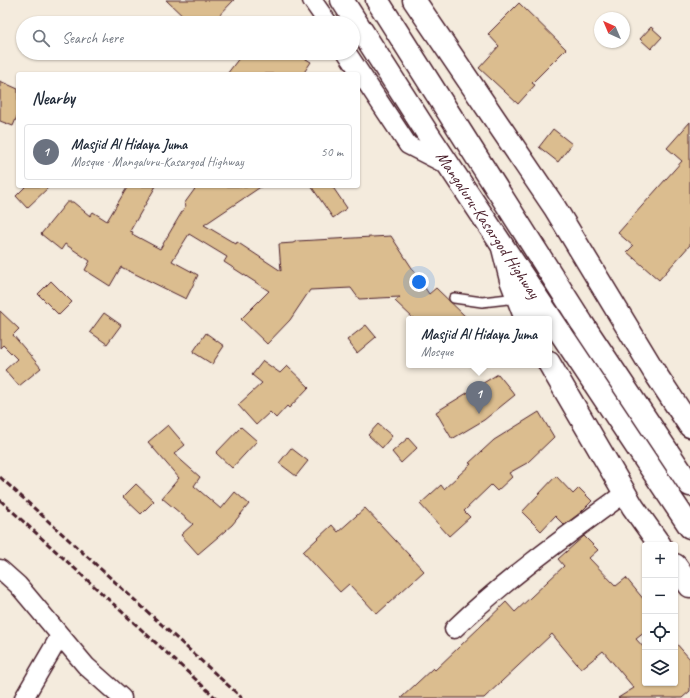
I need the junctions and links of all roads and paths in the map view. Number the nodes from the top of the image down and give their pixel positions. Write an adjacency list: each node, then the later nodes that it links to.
1 (312, 0): 5 (street)
2 (342, 0): 6 (main road, Mangaluru-Kasargod Highway)
3 (377, 0): 20 (main road, Mangaluru-Kasargod Highway)
4 (414, 0): 19 (main road)
5 (323, 16)
6 (352, 16)
7 (360, 28): 11 (main road, Mangaluru-Kasargod Highway)
8 (352, 60): 9 (street)
9 (360, 72)
10 (360, 73): 11 (street)
11 (451, 167): 12 (main road, Mangaluru-Kasargod Highway)
12 (502, 244): 14 (main road); 16 (main road, Mangaluru-Kasargod Highway)
13 (454, 298): 14 (lane)
14 (518, 298): 15 (main road)
15 (525, 316)
16 (551, 316)
17 (552, 318): 22 (main road, Mangaluru-Kasargod Highway)
18 (552, 368): 21 (main road)
19 (690, 426)
20 (690, 485)
21 (625, 493): 23 (main road); 27 (street)
22 (690, 527)
23 (658, 542)
24 (0, 569): 28 (street)
25 (678, 569): 26 (main road)
26 (690, 586)
27 (454, 629)
28 (60, 636): 29 (street); 30 (street)
29 (24, 698)
30 (122, 698)

